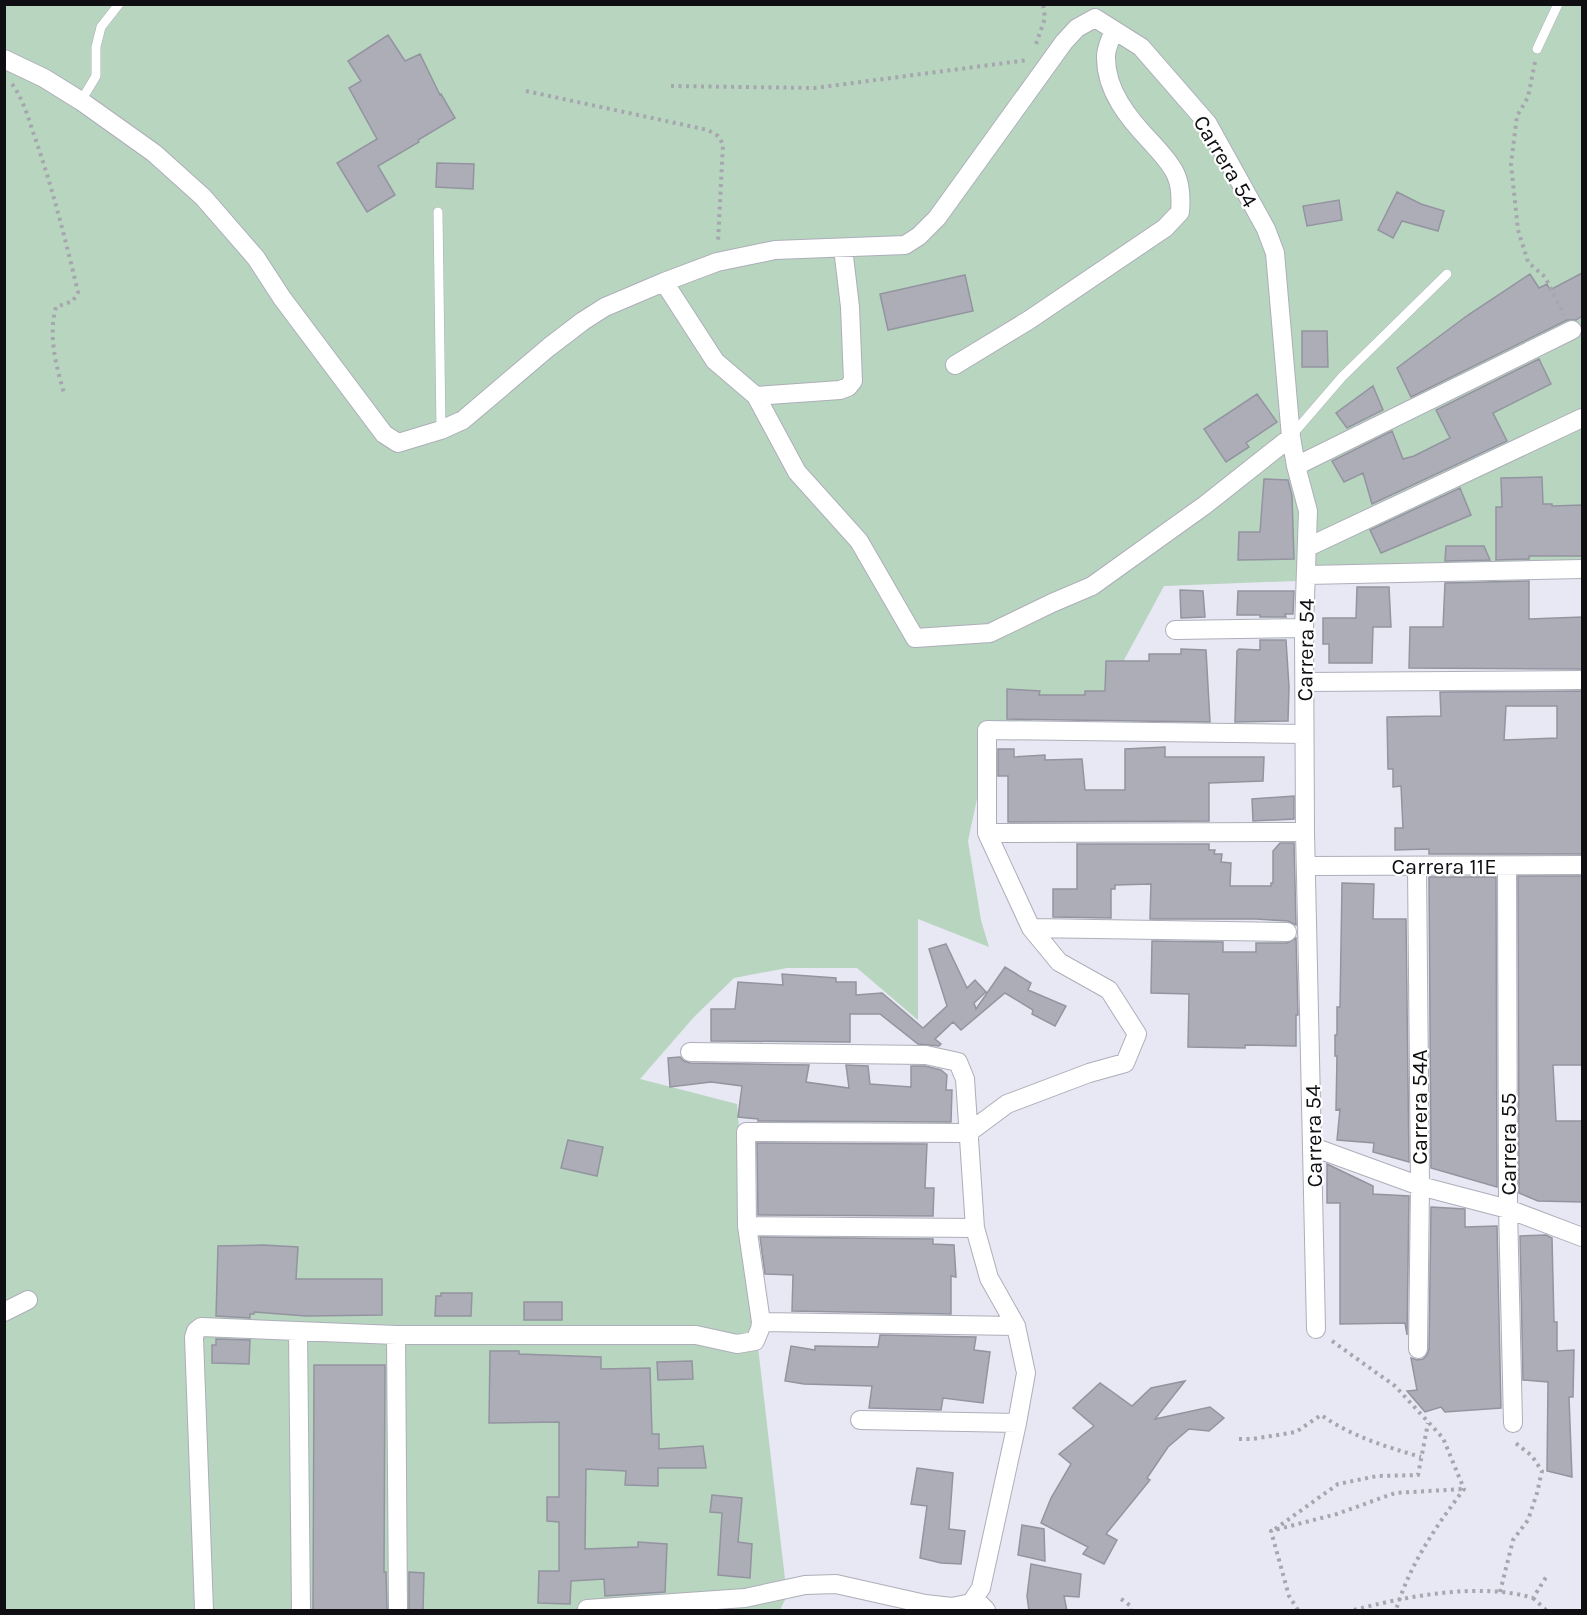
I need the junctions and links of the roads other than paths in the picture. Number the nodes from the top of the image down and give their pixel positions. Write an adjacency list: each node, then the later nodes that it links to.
1 (119, 4): 6 (lane)
2 (1558, 4): 4 (lane)
3 (1114, 30): 8 (street, Carrera 54); 12 (street); 16 (street, Carrera 54)
4 (1537, 49)
5 (4, 59): 6 (street)
6 (81, 101): 15 (street)
7 (438, 212): 15 (lane)
8 (843, 248): 10 (street); 13 (street)
9 (1448, 274): 16 (lane)
10 (664, 282): 13 (street); 15 (street)
11 (1572, 330): 17 (street)
12 (956, 364)
13 (756, 396): 16 (street)
14 (1582, 418): 18 (street)
15 (441, 430)
16 (1291, 437): 17 (street, Carrera 54)
17 (1296, 465): 18 (street, Carrera 54)
18 (1308, 547): 20 (street, Carrera 54)
19 (1582, 569): 20 (street)
20 (1307, 575): 21 (street, Carrera 54)
21 (1304, 628): 22 (street); 24 (street, Carrera 54)
22 (1175, 630)
23 (1582, 680): 24 (street)
24 (1305, 682): 25 (street, Carrera 54)
25 (1304, 734): 26 (street, Carrera 54); 27 (street)
26 (1305, 832): 27 (street); 29 (street, Carrera 54)
27 (987, 833): 32 (street)
28 (1582, 865): 31 (street, Carrera 11E)
29 (1306, 866): 30 (street, Carrera 11E); 36 (street, Carrera 54)
30 (1418, 866): 31 (street, Carrera 11E); 37 (street, Carrera 54A)
31 (1507, 866): 38 (street, Carrera 55)
32 (1031, 928): 33 (street); 35 (street)
33 (1287, 932)
34 (690, 1052): 35 (street)
35 (968, 1133): 39 (street); 40 (street)
36 (1313, 1147): 37 (street); 46 (street, Carrera 54)
37 (1420, 1186): 38 (street); 49 (street, Carrera 54A)
38 (1508, 1209): 41 (street); 52 (street, Carrera 55)
39 (747, 1226): 40 (street); 44 (street)
40 (975, 1228): 45 (street)
41 (1582, 1237)
42 (28, 1300): 43 (street)
43 (4, 1312)
44 (761, 1322): 45 (street); 48 (street)
45 (1016, 1326): 51 (street)
46 (1316, 1329)
47 (298, 1332): 48 (street); 55 (street); 56 (street)
48 (396, 1335): 57 (street)
49 (1418, 1349)
50 (860, 1420): 51 (street)
51 (1017, 1423): 54 (street)
52 (1513, 1423)
53 (744, 1604): 54 (street); 58 (street)
54 (978, 1607)
55 (204, 1611)
56 (301, 1611)
57 (398, 1611)
58 (587, 1611)

